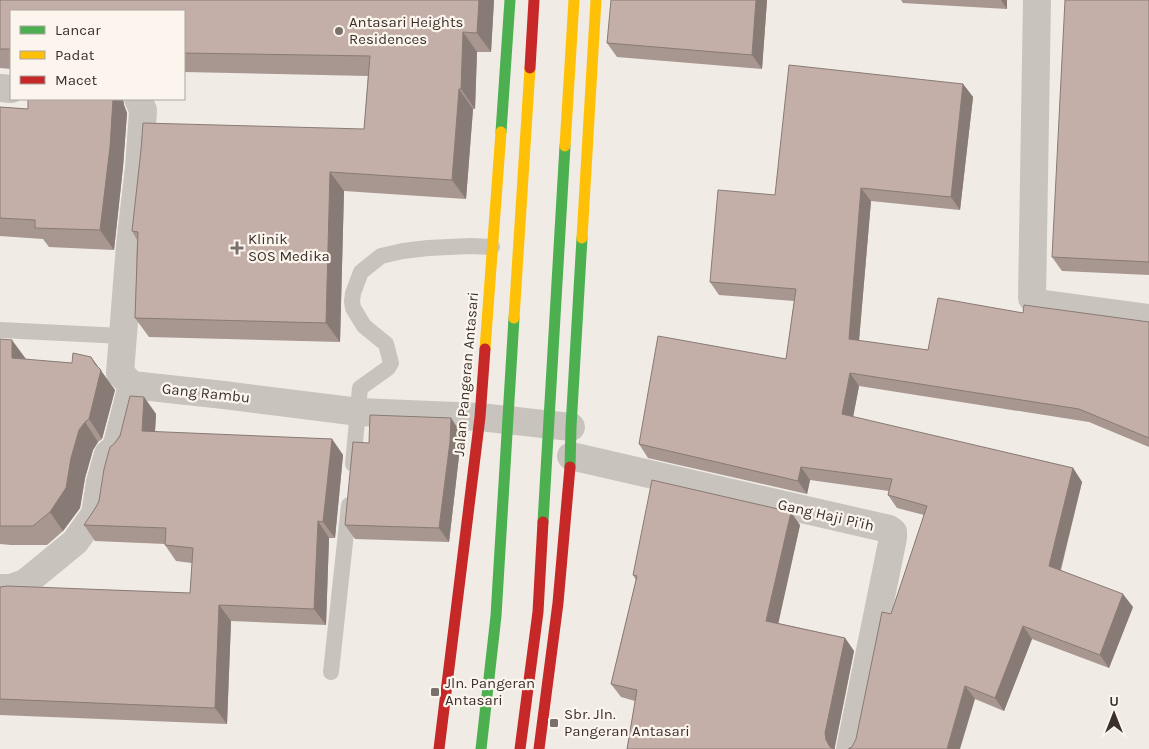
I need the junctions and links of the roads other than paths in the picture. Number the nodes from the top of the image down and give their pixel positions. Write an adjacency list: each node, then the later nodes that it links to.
1 (510, 0): 7 (main road, Jalan Pangeran Antasari)
2 (534, 0): 19 (main road, bridge)
3 (574, 0): 20 (main road, bridge)
4 (596, 0): 14 (main road)
5 (1037, 0): 8 (street)
6 (138, 100): 10 (street)
7 (492, 247): 12 (lane); 13 (main road, Jalan Pangeran Antasari)
8 (1149, 318)
9 (0, 330): 10 (lane)
10 (123, 336): 11 (street)
11 (132, 385): 12 (street, Gang Rambu); 16 (street)
12 (358, 412): 13 (street, Gang Rambu); 17 (lane)
13 (480, 417): 14 (street, Gang Rambu); 18 (main road, Jalan Pangeran Antasari)
14 (571, 427): 15 (main road)
15 (571, 456): 21 (main road); 22 (street, Gang Haji Pi'ih)
16 (0, 588)
17 (331, 672)
18 (440, 749)
19 (481, 749)
20 (520, 749)
21 (540, 749)
22 (850, 749)

